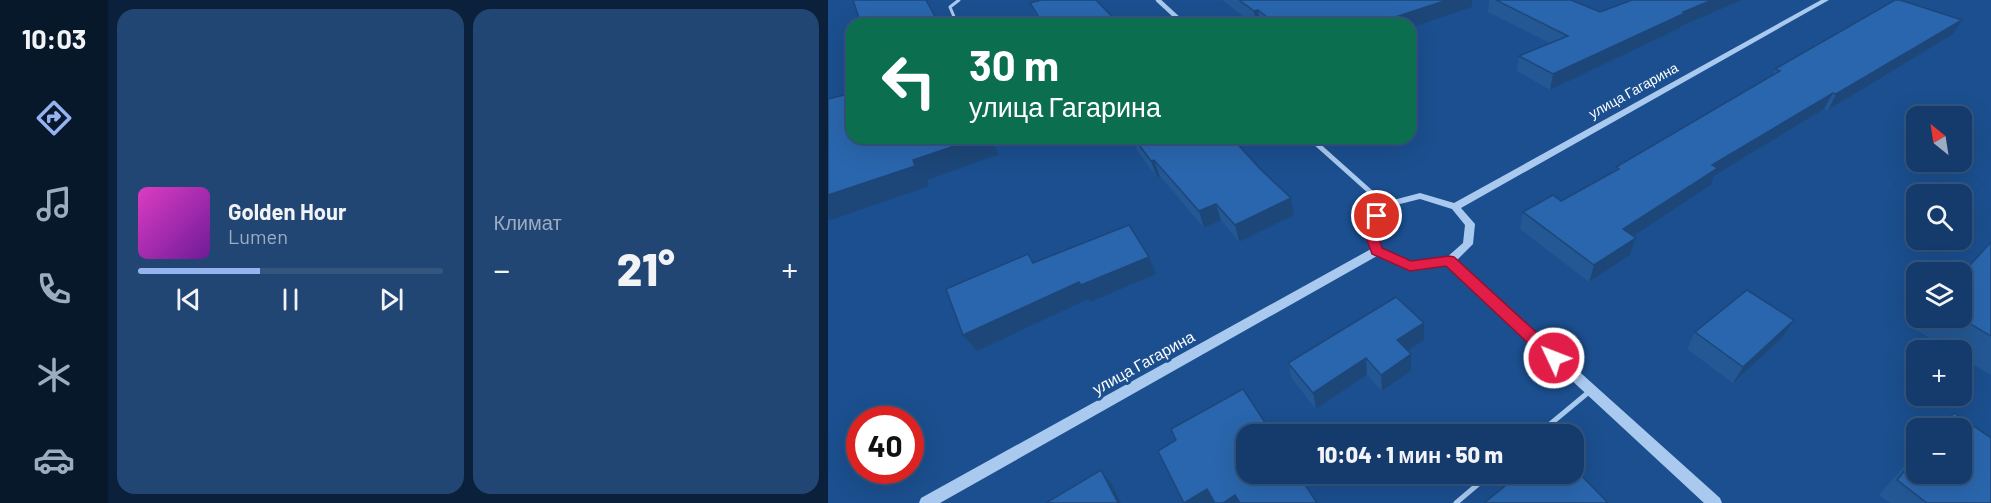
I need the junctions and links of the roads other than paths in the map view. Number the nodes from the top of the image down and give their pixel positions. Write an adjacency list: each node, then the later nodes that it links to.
1 (960, 0): 4 (lane)
2 (1158, 0): 5 (street)
3 (1826, 0): 8 (street, улица Гагарина)
4 (955, 18)
5 (1178, 18)
6 (1317, 144): 7 (street)
7 (1385, 206): 8 (street); 9 (street)
8 (1455, 207): 10 (street)
9 (1377, 251): 10 (street); 14 (street, улица Гагарина)
10 (1449, 261): 11 (street)
11 (1590, 391): 12 (lane); 16 (street)
12 (1550, 424)
13 (1478, 484): 15 (lane)
14 (926, 503)
15 (1456, 503)
16 (1715, 503)

